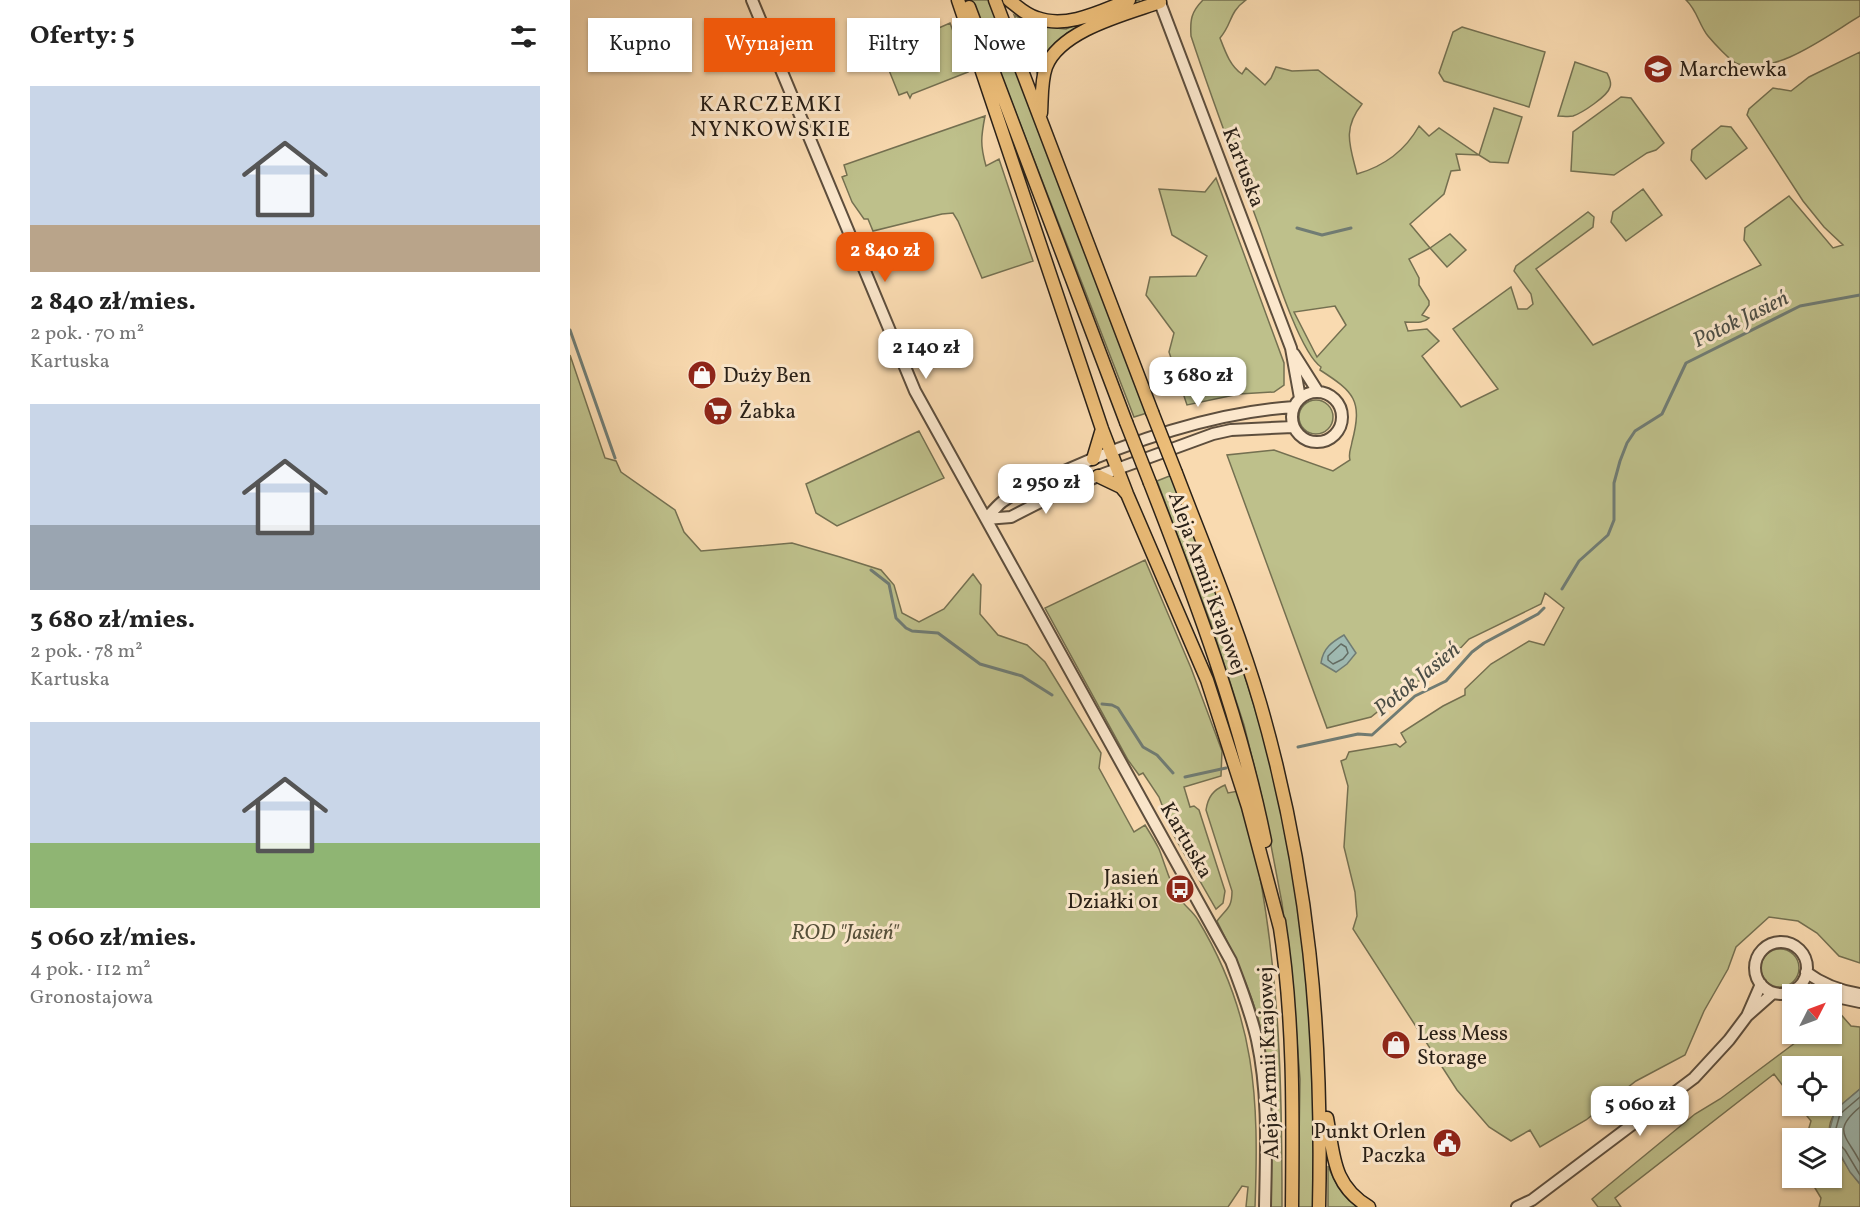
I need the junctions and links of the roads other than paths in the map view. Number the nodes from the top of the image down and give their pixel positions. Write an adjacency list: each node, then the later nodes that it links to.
1 (752, 0): 19 (street, Kartuska)
2 (958, 0): 13 (main road)
3 (966, 0): 20 (main road, Aleja Armii Krajowej, bridge)
4 (995, 0): 8 (main road, Aleja Armii Krajowej)
5 (1009, 0): 6 (main road)
6 (1129, 0)
7 (1160, 1): 8 (main road); 9 (street, Kartuska)
8 (1041, 117): 30 (main road, Aleja Armii Krajowej, bridge)
9 (1291, 348): 10 (street, Kartuska); 11 (street, Kartuska)
10 (1318, 392): 11 (street); 12 (street)
11 (1297, 403): 12 (street); 14 (street)
12 (1293, 427): 16 (street)
13 (1102, 429): 14 (main road); 15 (main road)
14 (1111, 452): 15 (street); 16 (main road)
15 (1093, 459): 19 (street)
16 (1117, 469): 17 (street); 18 (main road)
17 (1098, 476): 18 (main road); 19 (street)
18 (1127, 494): 20 (main road)
19 (986, 519): 32 (street, Kartuska)
20 (1280, 928): 33 (main road, Aleja Armii Krajowej)
21 (1806, 972): 22 (street); 23 (street); 26 (street)
22 (1761, 984): 24 (street); 29 (street)
23 (1799, 984)
24 (1773, 993): 25 (street); 29 (street)
25 (1782, 993)
26 (1860, 994)
27 (1842, 998): 28 (street)
28 (1860, 1002)
29 (1747, 1016): 31 (street)
30 (1320, 1087): 34 (main road, Aleja Armii Krajowej); 35 (main road)
31 (1529, 1204): 36 (street)
32 (1265, 1207)
33 (1292, 1207)
34 (1319, 1207)
35 (1369, 1207)
36 (1518, 1207)

